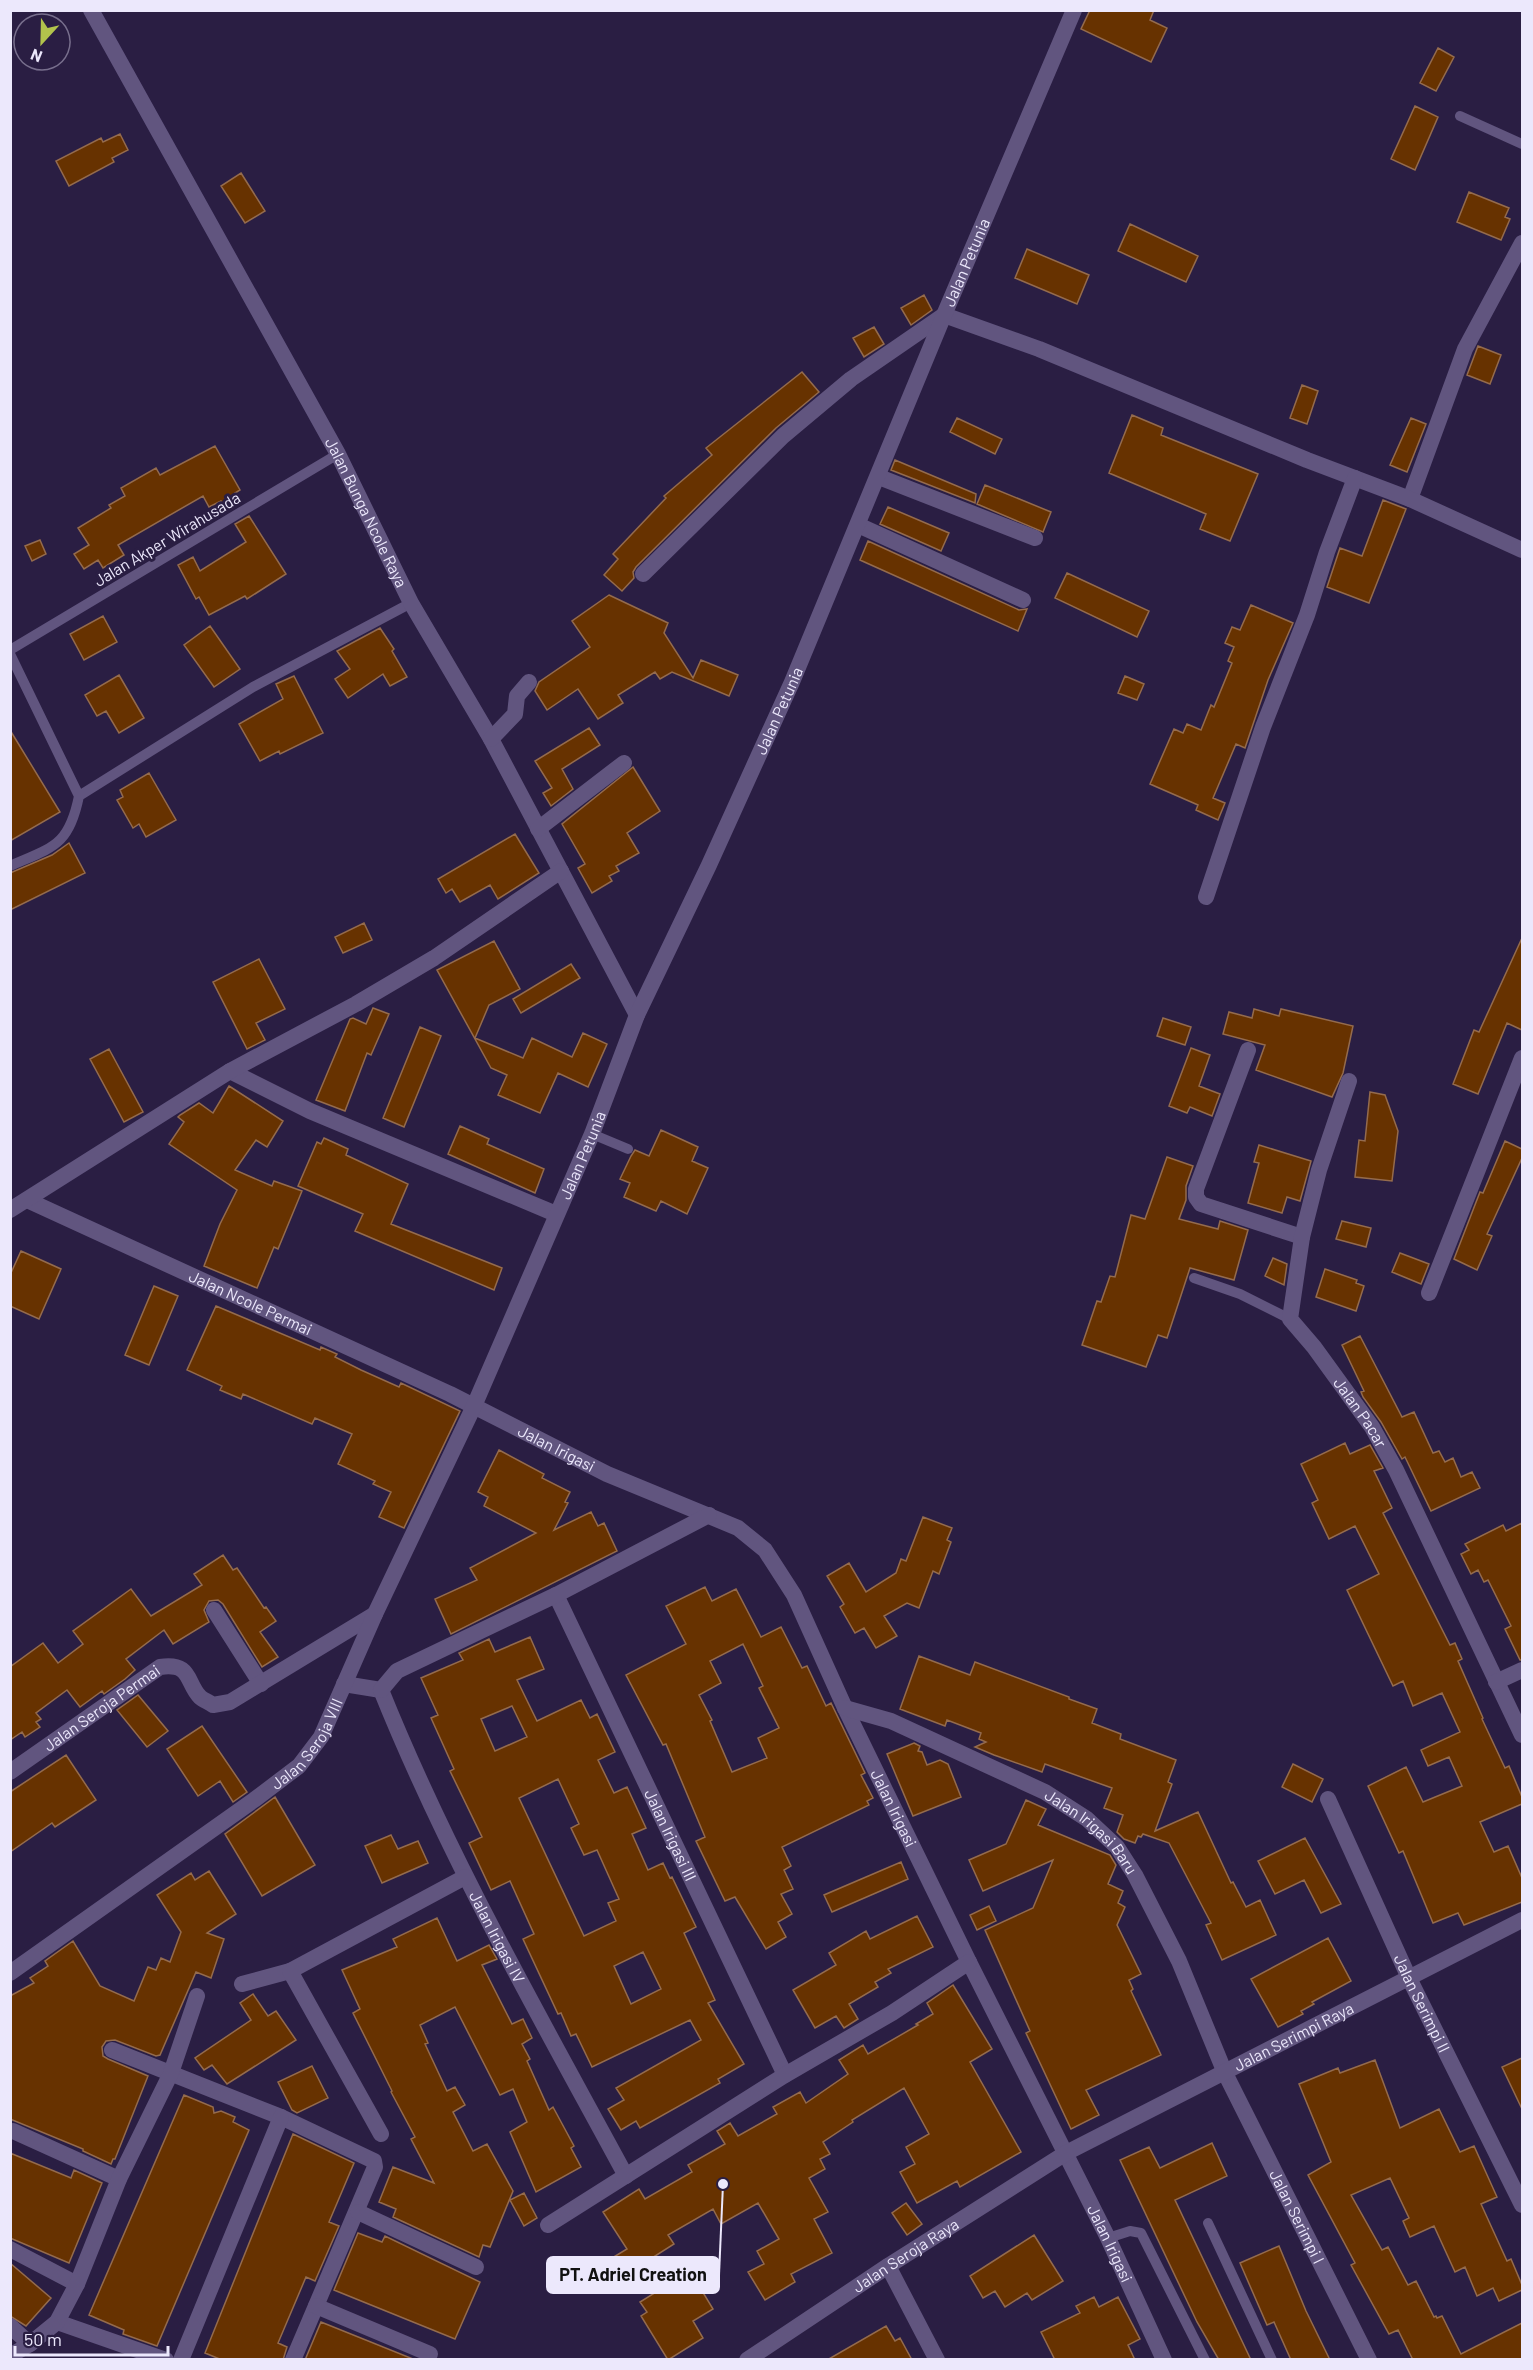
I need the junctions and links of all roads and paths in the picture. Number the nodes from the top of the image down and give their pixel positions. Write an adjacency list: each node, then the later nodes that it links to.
1 (91, 10): 7 (street, Jalan Bunga Ncole Raya)
2 (1074, 10): 6 (street, Jalan Petunia)
3 (1460, 117): 4 (lane)
4 (1522, 144)
5 (1522, 243): 10 (street)
6 (944, 315): 8 (street, Jalan Petunia); 9 (street); 14 (street)
7 (338, 454): 16 (street, Jalan Bunga Ncole Raya); 17 (lane, Jalan Akper Wirahusada)
8 (879, 477): 11 (street, Jalan Petunia); 12 (street)
9 (1355, 478): 10 (street); 25 (street)
10 (1410, 499): 13 (street)
11 (858, 525): 15 (street); 26 (street, Jalan Petunia)
12 (1035, 538)
13 (1522, 550)
14 (643, 574)
15 (1023, 600)
16 (411, 603): 19 (street, Jalan Bunga Ncole Raya); 21 (lane)
17 (10, 652): 21 (lane)
18 (529, 682): 19 (street)
19 (491, 739): 22 (street, Jalan Bunga Ncole Raya)
20 (624, 763): 22 (street)
21 (78, 796): 23 (lane)
22 (538, 829): 24 (street, Jalan Bunga Ncole Raya)
23 (10, 866)
24 (561, 870): 26 (street, Jalan Bunga Ncole Raya); 29 (street)
25 (1206, 897)
26 (637, 1016): 31 (street, Jalan Petunia)
27 (1248, 1050): 36 (street)
28 (1522, 1058): 38 (street)
29 (230, 1071): 33 (street); 35 (street)
30 (1348, 1081): 36 (street)
31 (592, 1134): 32 (lane); 35 (street, Jalan Petunia)
32 (628, 1149)
33 (27, 1200): 34 (street); 40 (street, Jalan Ncole Permai)
34 (10, 1210)
35 (556, 1214): 40 (street, Jalan Petunia)
36 (1302, 1238): 39 (street)
37 (1194, 1278): 39 (lane)
38 (1429, 1293)
39 (1290, 1319): 46 (street, Jalan Pacar)
40 (474, 1406): 41 (street, Jalan Irigasi); 44 (street, Jalan Seroja VIII)
41 (709, 1515): 42 (street); 50 (street, Jalan Irigasi)
42 (556, 1595): 49 (street); 65 (street, Jalan Irigasi III)
43 (214, 1610): 47 (street)
44 (375, 1614): 47 (street, Jalan Seroja Permai); 48 (street, Jalan Seroja VIII)
45 (1522, 1670): 46 (street)
46 (1496, 1682): 51 (street, Jalan Pacar)
47 (261, 1684): 52 (street, Jalan Seroja Permai)
48 (344, 1684): 49 (street); 58 (street, Jalan Seroja VIII)
49 (381, 1690): 54 (street, Jalan Irigasi IV)
50 (844, 1708): 56 (street, Jalan Irigasi); 64 (street, Jalan Irigasi Baru)
51 (1522, 1735)
52 (10, 1772)
53 (1328, 1799): 59 (street, Jalan Serimpi II)
54 (465, 1877): 57 (street); 70 (street, Jalan Irigasi IV)
55 (1522, 1920): 59 (street, Jalan Serimpi Raya)
56 (969, 1962): 65 (street); 69 (street, Jalan Irigasi)
57 (290, 1971): 60 (street); 68 (street)
58 (10, 1973)
59 (1409, 1978): 64 (street, Jalan Serimpi Raya); 72 (street, Jalan Serimpi II)
60 (242, 1984)
61 (197, 1996): 63 (street)
62 (112, 2050): 63 (street)
63 (171, 2073): 66 (street); 71 (street)
64 (1224, 2073): 69 (street, Jalan Serimpi Raya); 95 (street, Jalan Serimpi I)
65 (785, 2075): 70 (street)
66 (281, 2117): 73 (street); 88 (street)
67 (13, 2131): 71 (street)
68 (381, 2133)
69 (1066, 2153): 76 (street, Jalan Irigasi); 78 (street, Jalan Seroja Raya)
70 (626, 2176): 75 (street)
71 (119, 2179): 80 (street)
72 (1522, 2205)
73 (358, 2212): 79 (street); 81 (street)
74 (1208, 2223): 94 (lane)
75 (548, 2225)
76 (1108, 2238): 92 (street, Jalan Irigasi); 93 (lane)
77 (10, 2249): 80 (street)
78 (888, 2266): 90 (street, Jalan Seroja Raya); 91 (street)
79 (476, 2267)
80 (76, 2284): 82 (street)
81 (315, 2306): 85 (street); 89 (street)
82 (57, 2322): 84 (street); 87 (street)
83 (10, 2326): 84 (street)
84 (30, 2344): 86 (street)
85 (430, 2354)
86 (10, 2356)
87 (166, 2360)
88 (181, 2360)
89 (293, 2360)
90 (747, 2360)
91 (937, 2360)
92 (1164, 2360)
93 (1205, 2360)
94 (1272, 2360)
95 (1369, 2360)

